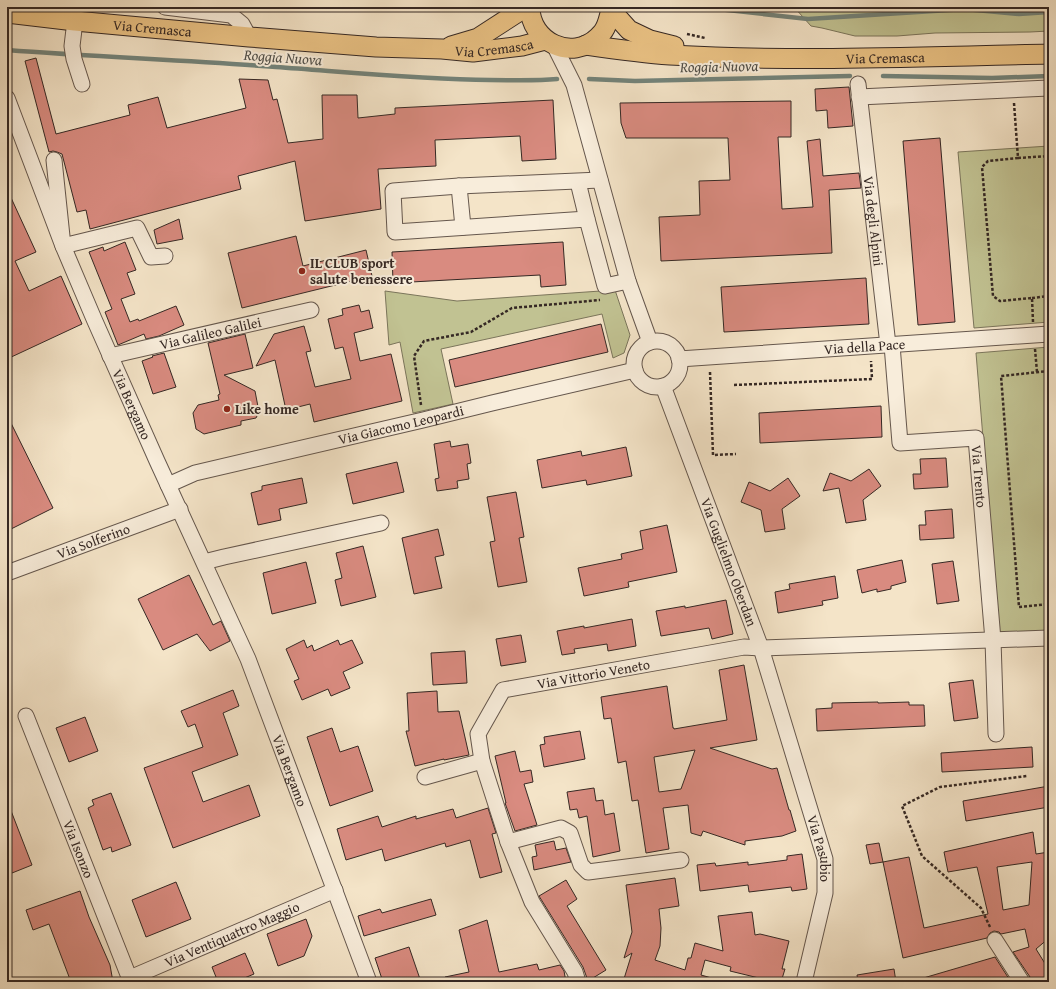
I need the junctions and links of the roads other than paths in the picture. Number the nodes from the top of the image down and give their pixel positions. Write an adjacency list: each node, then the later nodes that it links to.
1 (166, 7): 7 (street, Via Cremasca)
2 (526, 7): 10 (main road, Via Cremasca)
3 (530, 7): 8 (main road, Via Cremasca)
4 (611, 8): 9 (main road, Via Cremasca); 12 (main road, Via Cremasca)
5 (7, 13): 6 (main road, Via Cremasca)
6 (75, 21): 7 (main road, Via Cremasca); 13 (street)
7 (249, 37): 10 (main road, Via Cremasca)
8 (550, 42): 9 (main road, Via Cremasca); 10 (main road, Via Cremasca); 14 (street)
9 (580, 47): 12 (main road, Via Cremasca); 14 (street)
10 (442, 49)
11 (1049, 54): 12 (main road, Via Cremasca)
12 (722, 58)
13 (82, 84)
14 (574, 85): 18 (street)
15 (1049, 88): 29 (street, Via degli Alpini)
16 (7, 98): 23 (street, Via Bergamo)
17 (54, 160): 23 (street, Via Bergamo)
18 (600, 180): 19 (street); 25 (street)
19 (578, 182): 20 (street); 21 (street)
20 (459, 186): 22 (street); 22 (street)
21 (587, 219): 22 (street); 25 (street)
22 (463, 227)
23 (63, 246): 24 (street); 30 (street, Via Bergamo)
24 (165, 256)
25 (628, 281): 28 (street)
26 (311, 310): 30 (street, Via Galileo Galilei)
27 (1042, 334): 29 (street, Via della Pace)
28 (650, 342): 31 (street); 32 (street)
29 (890, 345): 31 (street, Via della Pace); 40 (street, Via Trento)
30 (110, 356): 34 (street, Via Bergamo)
31 (679, 359): 33 (street)
32 (635, 370): 33 (street); 34 (street, Via Giacomo Leopardi)
33 (663, 386): 41 (street, Via Guglielmo Oberdan)
34 (168, 485): 35 (street, Via Bergamo)
35 (180, 509): 37 (street, Via Bergamo); 38 (street, Via Solferino)
36 (381, 523): 37 (street)
37 (204, 562): 49 (street, Via Bergamo)
38 (7, 574)
39 (1049, 638): 40 (street)
40 (993, 640): 41 (street); 43 (street, Via Trento)
41 (761, 648): 44 (street, Via Guglielmo Oberdan); 45 (street, Via Vittorio Veneto)
42 (26, 716): 51 (street, Via Isonzo)
43 (996, 734)
44 (788, 740): 54 (street, Via Pasubio)
45 (482, 761): 46 (street); 47 (street, Via Vittorio Veneto)
46 (426, 777)
47 (508, 842): 48 (street); 53 (street, Via Vittorio Veneto)
48 (681, 860)
49 (335, 890): 51 (street, Via Ventiquattro Maggio); 52 (street, Via Bergamo)
50 (995, 940): 55 (street)
51 (130, 980)
52 (369, 982)
53 (578, 982)
54 (804, 982)
55 (1022, 982)

